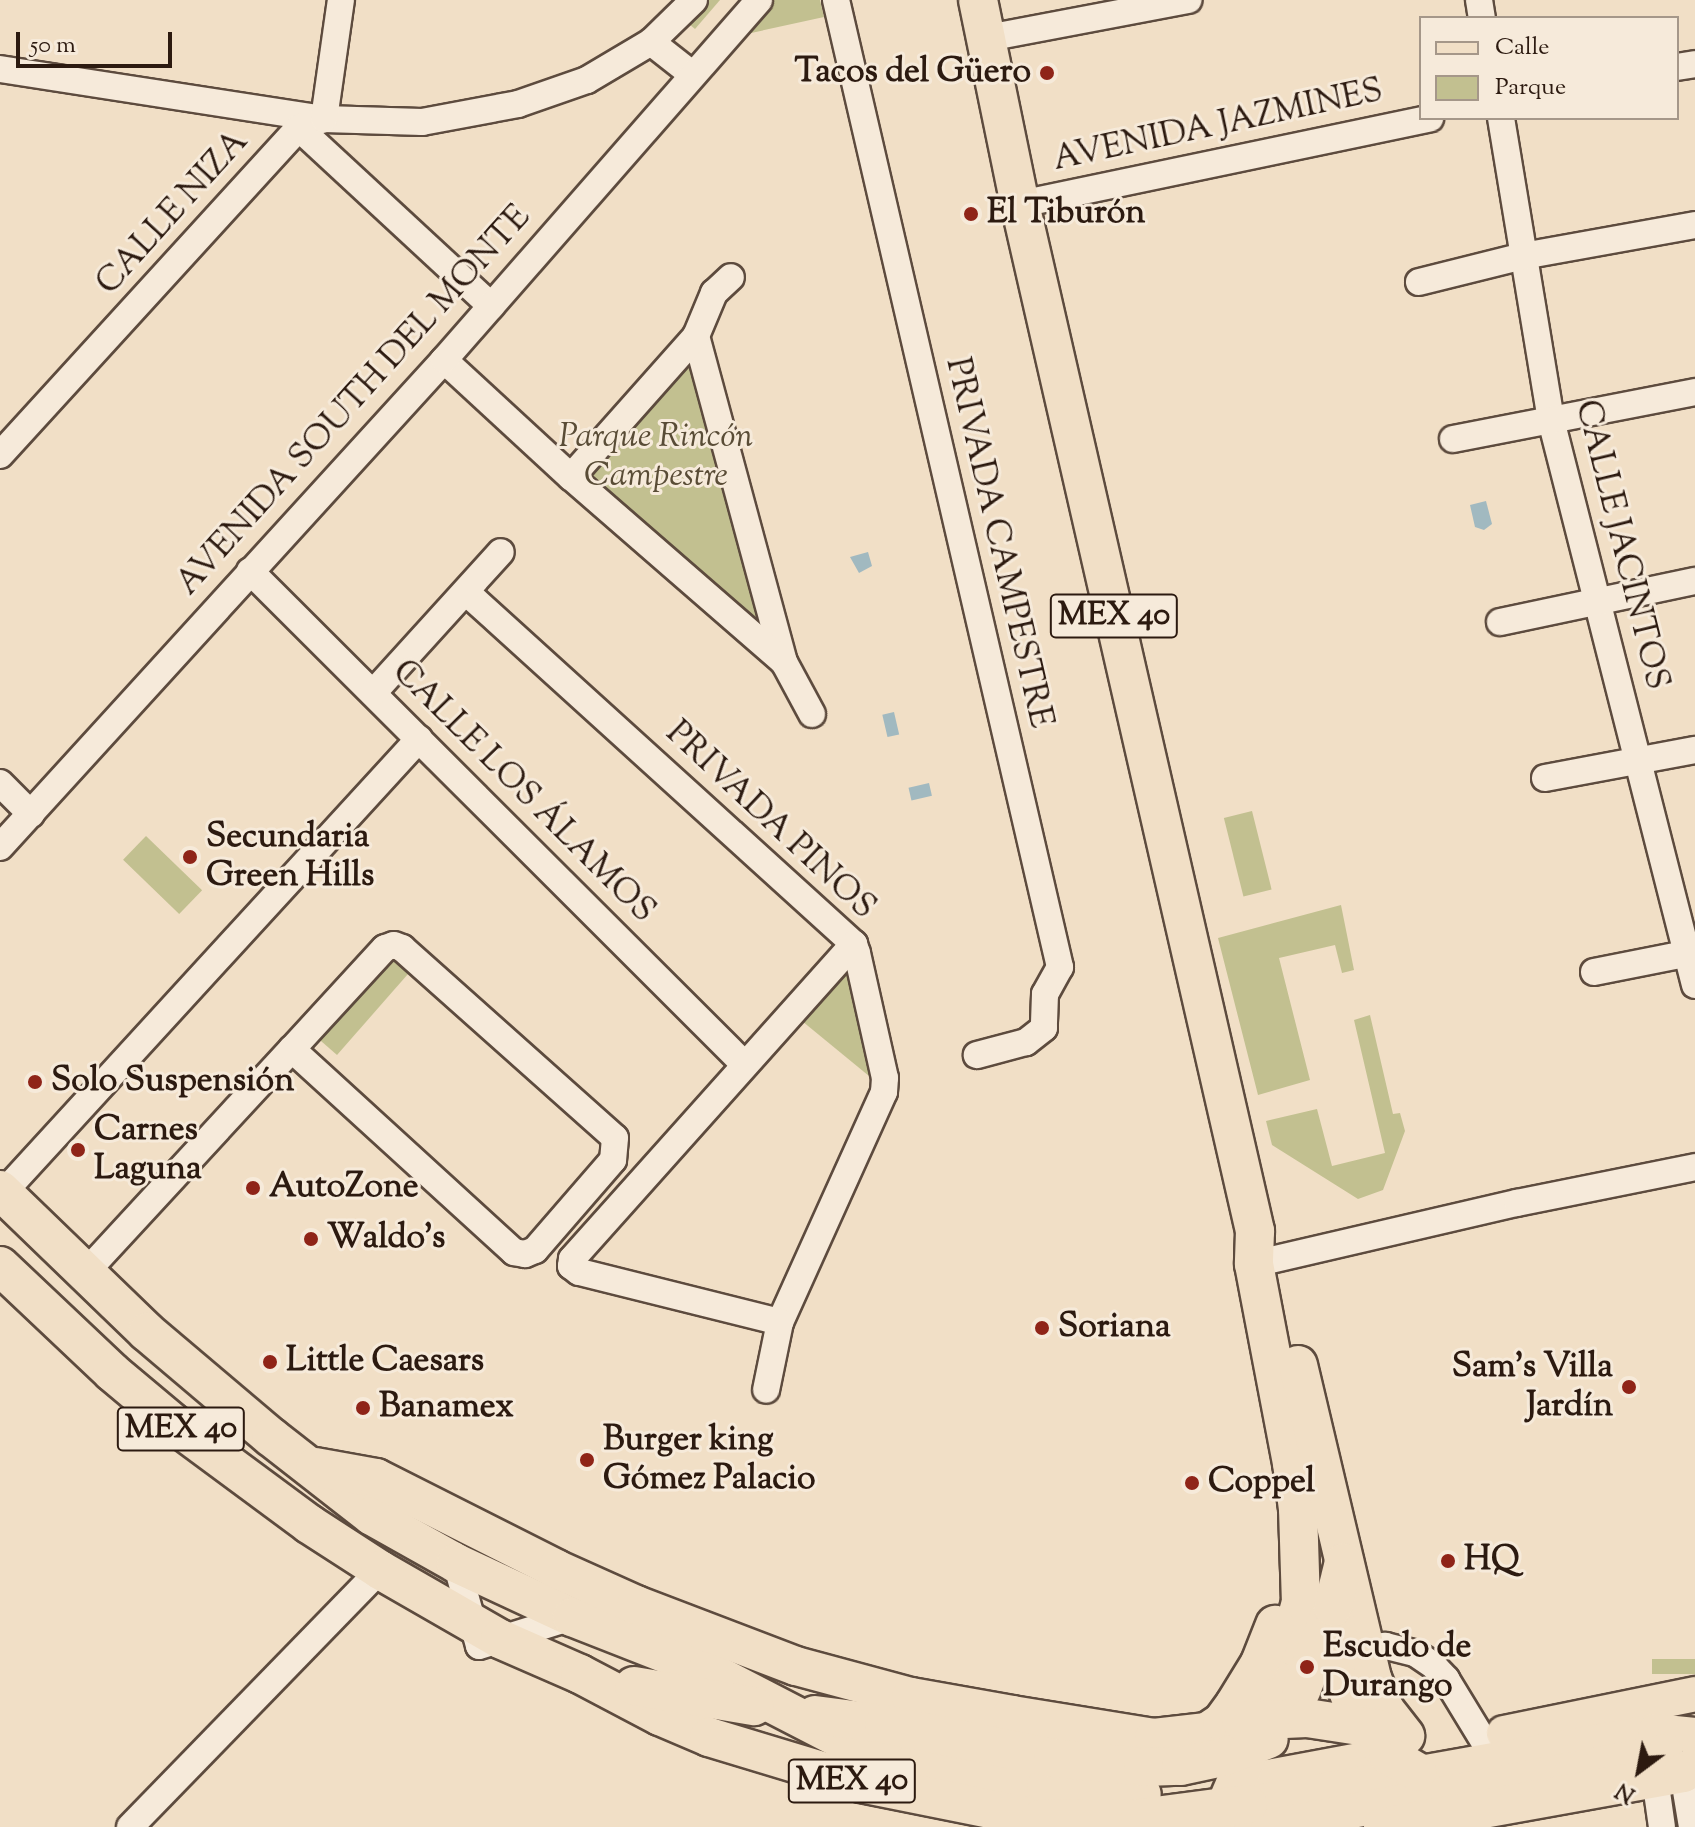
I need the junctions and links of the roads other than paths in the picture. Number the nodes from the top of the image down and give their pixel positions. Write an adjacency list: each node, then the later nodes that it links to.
1 (341, 0): 11 (street)
2 (694, 0): 8 (street)
3 (759, 0): 10 (street, AVENIDA SOUTH DEL MONTE)
4 (836, 0): 49 (street, PRIVADA CAMPESTRE)
5 (978, 0): 7 (highway, MEX 40)
6 (1188, 0): 7 (street)
7 (987, 38): 15 (highway, MEX 40)
8 (651, 42): 10 (street); 11 (street)
9 (0, 69): 11 (street)
10 (693, 75): 20 (street, AVENIDA SOUTH DEL MONTE)
11 (324, 119): 14 (street, CALLE NIZA)
12 (1420, 120): 15 (street, AVENIDA JAZMINES)
13 (1501, 120): 17 (street, CALLE JACINTOS)
14 (299, 128): 20 (street); 26 (street, CALLE NIZA)
15 (1020, 204): 53 (highway, MEX 40)
16 (1695, 225): 17 (street)
17 (1523, 256): 19 (street); 24 (street, CALLE JACINTOS)
18 (731, 277): 21 (street)
19 (1419, 282)
20 (491, 306): 22 (street, AVENIDA SOUTH DEL MONTE)
21 (696, 336): 27 (street); 34 (street)
22 (444, 360): 27 (street); 29 (street, AVENIDA SOUTH DEL MONTE)
23 (1695, 392): 24 (street)
24 (1551, 420): 25 (street); 32 (street, CALLE JACINTOS)
25 (1453, 439)
26 (0, 455)
27 (571, 477): 34 (street)
28 (501, 552): 31 (street)
29 (250, 571): 35 (street, CALLE LOS ÁLAMOS); 42 (street, AVENIDA SOUTH DEL MONTE)
30 (1695, 581): 32 (street)
31 (466, 592): 35 (street); 44 (street, PRIVADA PINOS)
32 (1597, 601): 33 (street); 39 (street, CALLE JACINTOS)
33 (1500, 622)
34 (784, 662): 36 (street)
35 (373, 693): 37 (street, CALLE LOS ÁLAMOS)
36 (812, 714)
37 (419, 739): 50 (street, CALLE LOS ÁLAMOS); 52 (street)
38 (1695, 750): 39 (street)
39 (1638, 761): 40 (street); 45 (street, CALLE JACINTOS)
40 (1545, 778)
41 (0, 783): 42 (street)
42 (31, 814): 43 (street, AVENIDA SOUTH DEL MONTE)
43 (0, 847)
44 (854, 944): 50 (street); 56 (street, PRIVADA PINOS)
45 (1691, 953): 46 (street); 47 (street, CALLE JACINTOS)
46 (1594, 972)
47 (1695, 985)
48 (292, 1049): 48 (street); 55 (street)
49 (977, 1055)
50 (745, 1065): 56 (street)
51 (1695, 1167): 53 (street)
52 (1, 1192): 55 (highway, MEX 40)
53 (1261, 1252): 60 (highway, MEX 40); 61 (highway, MEX 40)
54 (0, 1266): 63 (highway, MEX 40)
55 (86, 1272): 58 (highway, MEX 40)
56 (780, 1322): 57 (street, PRIVADA PINOS)
57 (766, 1390)
58 (309, 1466): 59 (highway); 62 (highway, MEX 40)
59 (443, 1513): 62 (street); 71 (highway)
60 (1298, 1527): 64 (highway); 72 (highway); 78 (highway, MEX 40)
61 (1344, 1562): 64 (highway, MEX 40); 67 (highway)
62 (456, 1563): 65 (highway, MEX 40); 66 (street)
63 (380, 1570): 66 (highway, MEX 40); 82 (street)
64 (1333, 1607): 67 (highway); 78 (highway, MEX 40)
65 (572, 1617): 66 (street); 70 (highway, MEX 40)
66 (485, 1631): 68 (highway, MEX 40)
67 (1353, 1650): 73 (highway); 76 (street); 77 (highway)
68 (580, 1674): 70 (highway); 81 (highway, MEX 40)
69 (1695, 1694): 76 (main road, MEX 40)
70 (781, 1710): 75 (highway); 80 (highway, MEX 40)
71 (1012, 1715): 72 (highway); 75 (highway)
72 (1222, 1722): 78 (highway)
73 (1361, 1724): 77 (highway); 78 (highway)
74 (1695, 1736): 76 (main road, MEX 40); 79 (main road)
75 (980, 1745): 78 (highway)
76 (1489, 1748): 77 (main road, MEX 40)
77 (1410, 1753): 78 (main road, MEX 40)
78 (1253, 1779): 79 (main road); 80 (highway, MEX 40)
79 (1681, 1788): 83 (highway); 84 (street)
80 (1139, 1813): 81 (highway, MEX 40)
81 (1050, 1823)
82 (130, 1827)
83 (1383, 1827)
84 (1662, 1827)

